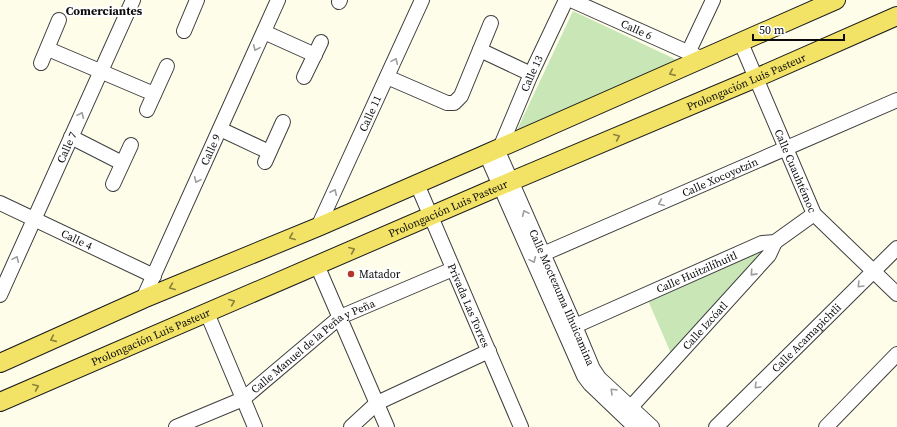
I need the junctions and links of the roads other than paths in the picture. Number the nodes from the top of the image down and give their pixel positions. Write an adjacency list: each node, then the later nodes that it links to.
1 (133, 0): 22 (street, Calle 7)
2 (278, 0): 13 (street, Calle 9)
3 (422, 0): 25 (street, Calle 11, one-way to 3)
4 (566, 0): 23 (street, Calle 13)
5 (571, 0): 19 (street, Calle 6)
6 (713, 0): 19 (street)
7 (836, 0): 15 (main road)
8 (193, 1): 12 (street)
9 (897, 16): 26 (main road, Prolongación Luis Pasteur)
10 (59, 20): 16 (street)
11 (491, 23): 17 (street)
12 (184, 31)
13 (264, 32): 18 (street); 31 (street, Calle 9, one-way to 31)
14 (321, 42): 18 (street)
15 (741, 43): 19 (main road); 26 (street, Calle Cuauhtémoc)
16 (48, 49): 20 (street); 22 (street)
17 (480, 50): 23 (street); 25 (street)
18 (314, 56): 24 (street)
19 (696, 56): 35 (main road, one-way to 35)
20 (41, 63)
21 (167, 66): 27 (street)
22 (100, 72): 27 (street); 32 (street, Calle 7, one-way to 22)
23 (531, 74): 35 (street, Calle 13)
24 (304, 77)
25 (387, 77): 44 (street, Calle 11, one-way to 25)
26 (756, 78): 34 (street, Calle Cuauhtémoc); 39 (main road, Prolongación Luis Pasteur, one-way to 26)
27 (154, 94): 29 (street)
28 (897, 100): 34 (street, Calle Xocoyotzin)
29 (147, 110)
30 (283, 122): 31 (street)
31 (220, 129): 51 (street, Calle 9, one-way to 51)
32 (71, 137): 36 (street); 43 (street, Calle 7)
33 (131, 145): 36 (street)
34 (787, 149): 41 (street, Calle Cuauhtémoc); 47 (street, Calle Xocoyotzin, one-way to 47)
35 (495, 150): 38 (main road); 39 (street, Calle Moctezuma Ilhuicamina)
36 (122, 163): 37 (street)
37 (112, 184)
38 (417, 184): 42 (street, Privada Las Torres); 44 (main road)
39 (505, 184): 42 (main road, Prolongación Luis Pasteur); 47 (street, Calle Moctezuma Ilhuicamina, one-way to 39); 70 (street, Calle Moctezuma Ilhuicamina, one-way to 70)
40 (0, 203): 43 (street, Calle 4)
41 (814, 214): 45 (street, Calle Huitzilíhuitl); 50 (street, Calle Cuauhtémoc)
42 (431, 217): 48 (main road, Prolongación Luis Pasteur, one-way to 42); 49 (street, Privada Las Torres)
43 (34, 219): 51 (street, Calle 4); 53 (street, Calle 7, one-way to 43)
44 (318, 227): 54 (main road, one-way to 54)
45 (775, 242): 57 (street, Calle Huitzilíhuitl); 64 (street, Calle Izcóatl, one-way to 64)
46 (897, 248): 50 (street, Calle Acamapichtli)
47 (543, 254): 57 (street, Calle Moctezuma Ilhuicamina)
48 (317, 265): 55 (main road, Prolongación Luis Pasteur, one-way to 48); 56 (street)
49 (453, 269): 56 (street, Calle Manuel de la Peña y Peña); 58 (street, Privada Las Torres)
50 (873, 272): 52 (street, Calle Cuauhtémoc); 72 (street, Calle Acamapichtli, one-way to 72)
51 (154, 276): 54 (street, Calle 9)
52 (897, 294)
53 (0, 295)
54 (144, 299): 60 (main road, one-way to 60)
55 (206, 313): 61 (street); 62 (main road, Prolongación Luis Pasteur, one-way to 55)
56 (340, 317): 61 (street, Calle Manuel de la Peña y Peña); 63 (street)
57 (575, 326): 64 (street, Calle Moctezuma Ilhuicamina, one-way to 57)
58 (489, 351): 63 (street); 69 (street, Privada Las Torres)
59 (897, 354): 73 (street)
60 (0, 363)
61 (243, 399): 65 (street, Calle Manuel de la Peña y Peña); 66 (street)
62 (0, 402)
63 (377, 403): 67 (street); 68 (street)
64 (631, 407): 71 (street, Calle Moctezuma Ilhuicamina)
65 (176, 427)
66 (255, 427)
67 (351, 427)
68 (387, 427)
69 (521, 427)
70 (635, 427)
71 (652, 427)
72 (716, 427)
73 (826, 427)

